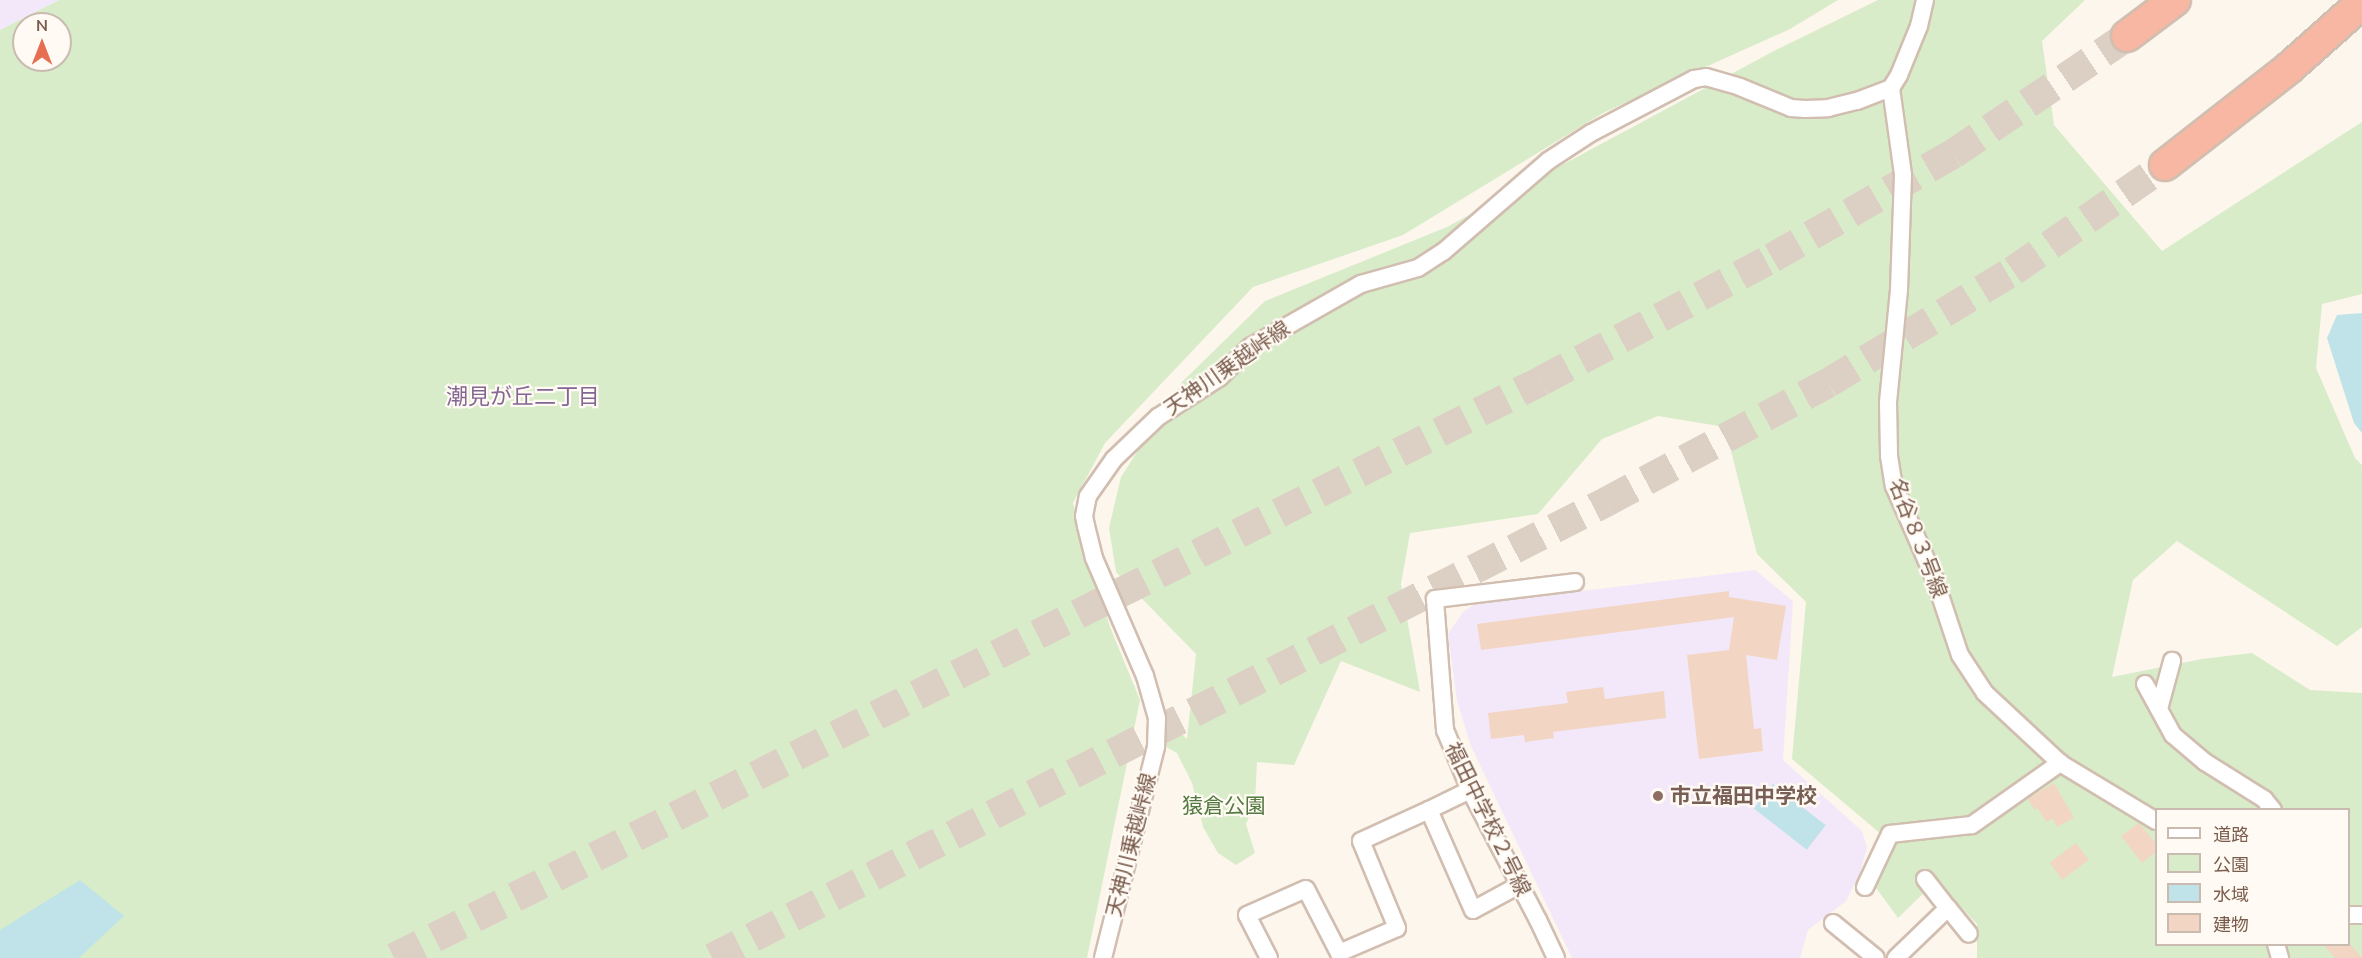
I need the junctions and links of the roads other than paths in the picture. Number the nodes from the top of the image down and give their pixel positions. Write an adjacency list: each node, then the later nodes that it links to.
1 (1925, 0): 7 (street)
2 (2175, 0): 5 (highway)
3 (2362, 3): 6 (highway)
4 (2362, 10): 6 (highway)
5 (2127, 36)
6 (2289, 68): 8 (highway)
7 (1891, 88): 13 (street, 名谷８３号線); 24 (street, 天神川乗越峠線)
8 (2165, 165)
9 (1575, 582): 14 (street, 福田中学校２号線)
10 (2172, 661): 12 (street)
11 (2145, 684): 12 (street)
12 (2158, 709): 15 (street)
13 (2060, 763): 17 (street, 名谷８３号線); 20 (street)
14 (1470, 790): 16 (street); 19 (street, 福田中学校２号線)
15 (2271, 808)
16 (1429, 810): 19 (street); 25 (street)
17 (2155, 820)
18 (1925, 879): 21 (street)
19 (1519, 885): 26 (street, 福田中学校２号線)
20 (1865, 887)
21 (1948, 908): 23 (street); 28 (street)
22 (1833, 922): 27 (street)
23 (1969, 934)
24 (1103, 958)
25 (1269, 958)
26 (1556, 958)
27 (1876, 958)
28 (1896, 958)

